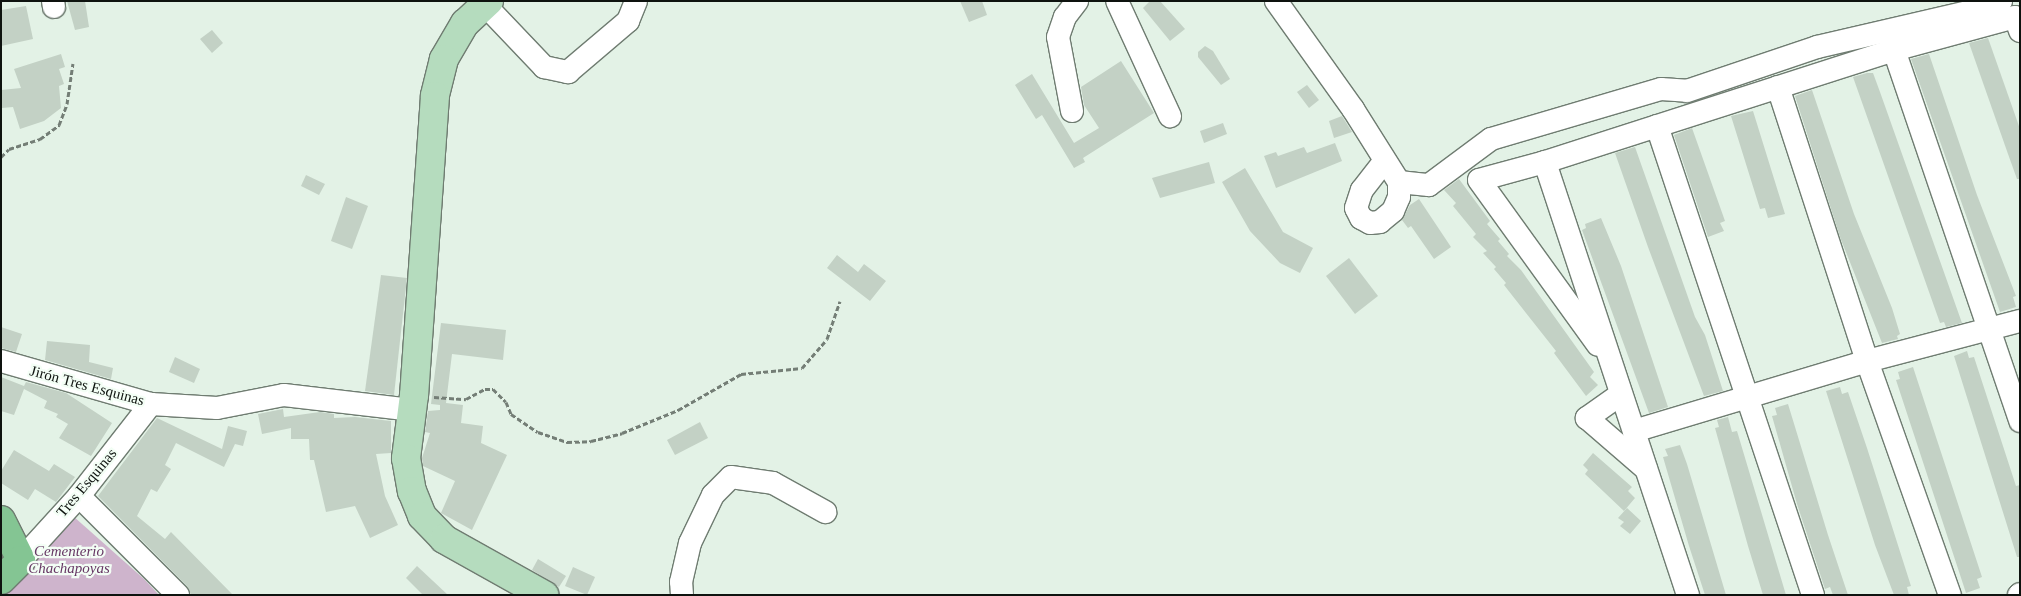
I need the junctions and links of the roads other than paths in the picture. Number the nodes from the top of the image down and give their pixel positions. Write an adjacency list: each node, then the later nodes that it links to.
1 (636, 1): 6 (street)
2 (1077, 1): 10 (street)
3 (1117, 1): 11 (street)
4 (1276, 1): 13 (street)
5 (2001, 1): 15 (street)
6 (487, 3): 23 (main road)
7 (2020, 31): 8 (street)
8 (1894, 50): 9 (street); 17 (street)
9 (1778, 87): 12 (street); 19 (street)
10 (1072, 111)
11 (1170, 116)
12 (1657, 126): 14 (street); 22 (street)
13 (1385, 161): 15 (street); 15 (street)
14 (1545, 162): 20 (street); 20 (street)
15 (1399, 182)
16 (2020, 321): 17 (street)
17 (1989, 330): 19 (street); 25 (street)
18 (1, 361): 24 (street, Jirón Tres Esquinas)
19 (1867, 361): 22 (street); 38 (street)
20 (1612, 364): 21 (street)
21 (1622, 394): 26 (street); 27 (street)
22 (1748, 397): 26 (street); 37 (street)
23 (412, 403): 24 (street, Jirón Tres Esquinas); 34 (main road)
24 (151, 404): 28 (street, Tres Esquinas)
25 (2020, 422)
26 (1634, 431): 27 (street)
27 (1646, 469): 36 (street)
28 (78, 496): 31 (street, Tres Esquinas); 33 (street)
29 (825, 512): 35 (street)
30 (1, 520): 31 (highway)
31 (21, 560): 32 (highway, Tres Esquinas)
32 (1, 580)
33 (178, 595)
34 (544, 595)
35 (682, 595)
36 (1688, 595)
37 (1813, 595)
38 (1950, 595)

